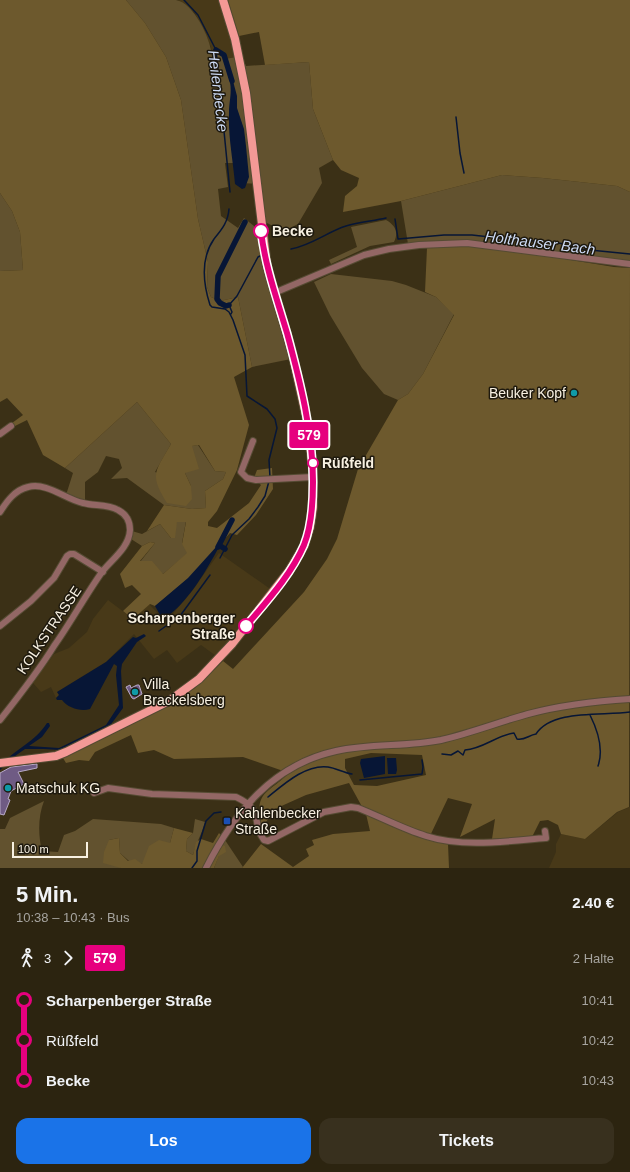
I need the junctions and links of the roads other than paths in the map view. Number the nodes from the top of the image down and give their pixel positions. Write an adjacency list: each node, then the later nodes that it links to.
1 (223, 0): 3 (main road)
2 (630, 264): 3 (street)
3 (274, 293): 7 (main road)
4 (11, 426): 5 (street)
5 (0, 434)
6 (253, 441): 7 (street)
7 (313, 477): 13 (main road)
8 (0, 512): 9 (street, KOLKSTRASSE)
9 (103, 572): 10 (street); 12 (street, KOLKSTRASSE)
10 (0, 626)
11 (630, 699): 15 (street)
12 (0, 720)
13 (1, 763)
14 (94, 792): 15 (street)
15 (249, 803): 16 (street); 17 (street)
16 (546, 831)
17 (206, 868)

